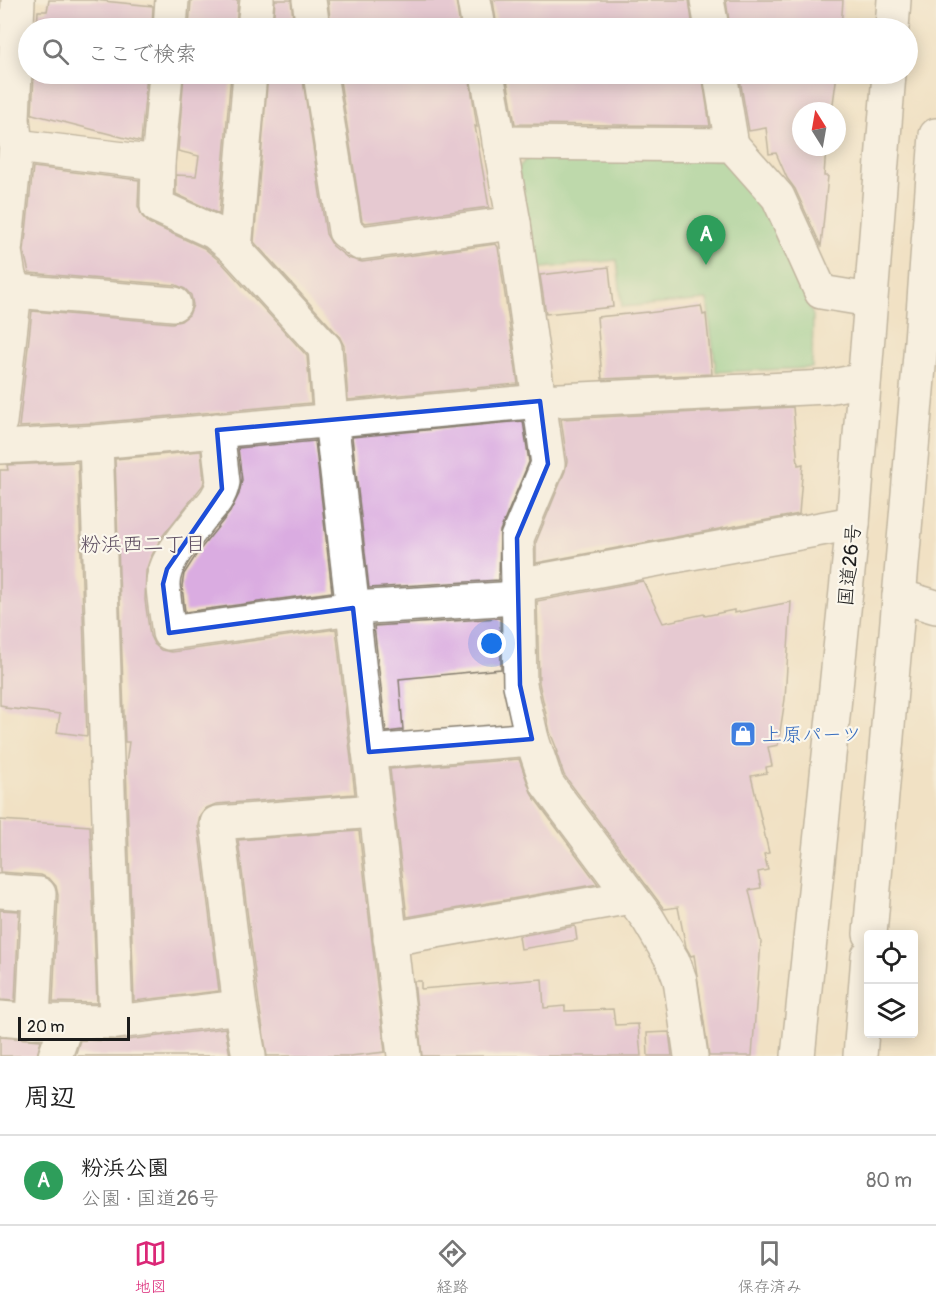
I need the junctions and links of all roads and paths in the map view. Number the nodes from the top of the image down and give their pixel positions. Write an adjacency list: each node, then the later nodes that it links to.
1 (18, 0): 23 (main road)
2 (172, 0): 8 (main road)
3 (257, 0): 9 (main road)
4 (309, 0): 10 (main road)
5 (474, 0): 11 (main road)
6 (707, 0): 12 (main road)
7 (894, 0): 13 (main road)
8 (171, 18)
9 (255, 18)
10 (312, 18)
11 (477, 18)
12 (710, 18)
13 (893, 18)
14 (165, 84): 24 (main road)
15 (249, 84): 26 (main road)
16 (322, 84): 25 (main road)
17 (489, 84): 21 (main road)
18 (722, 84): 22 (main road)
19 (887, 84): 28 (main road, 国道26号)
20 (936, 135): 30 (main road)
21 (499, 143): 22 (main road); 25 (main road)
22 (732, 145): 28 (main road)
23 (15, 146): 24 (main road); 27 (main road)
24 (158, 163): 26 (main road)
25 (514, 223): 32 (main road)
26 (235, 249): 33 (main road)
27 (15, 291): 29 (main road); 34 (main road)
28 (870, 300): 31 (main road, 国道26号)
29 (174, 304)
30 (928, 354): 40 (main road)
31 (864, 380): 32 (main road); 38 (main road, 国道26号)
32 (540, 401): 33 (main road); 39 (main road)
33 (331, 419): 35 (main road); 42 (main road)
34 (0, 422)
35 (217, 430): 36 (main road); 42 (main road)
36 (96, 442): 37 (main road); 55 (main road)
37 (0, 447)
38 (854, 523): 39 (main road); 60 (main road, 国道26号)
39 (518, 592): 42 (main road); 43 (main road)
40 (899, 596): 41 (main road); 48 (main road)
41 (936, 607)
42 (353, 608): 44 (main road)
43 (532, 739): 44 (main road); 47 (main road)
44 (369, 752): 45 (main road)
45 (375, 811): 49 (main road); 51 (main road)
46 (0, 891): 53 (main road)
47 (631, 897): 49 (main road); 59 (main road)
48 (870, 930)
49 (390, 939): 58 (main road)
50 (866, 984): 61 (main road)
51 (240, 1006): 55 (main road); 57 (main road)
52 (0, 1018): 53 (main road)
53 (33, 1021): 54 (main road)
54 (68, 1022): 55 (main road); 56 (main road)
55 (116, 1022)
56 (55, 1056)
57 (249, 1056)
58 (404, 1056)
59 (690, 1056)
60 (798, 1056)
61 (860, 1056)

